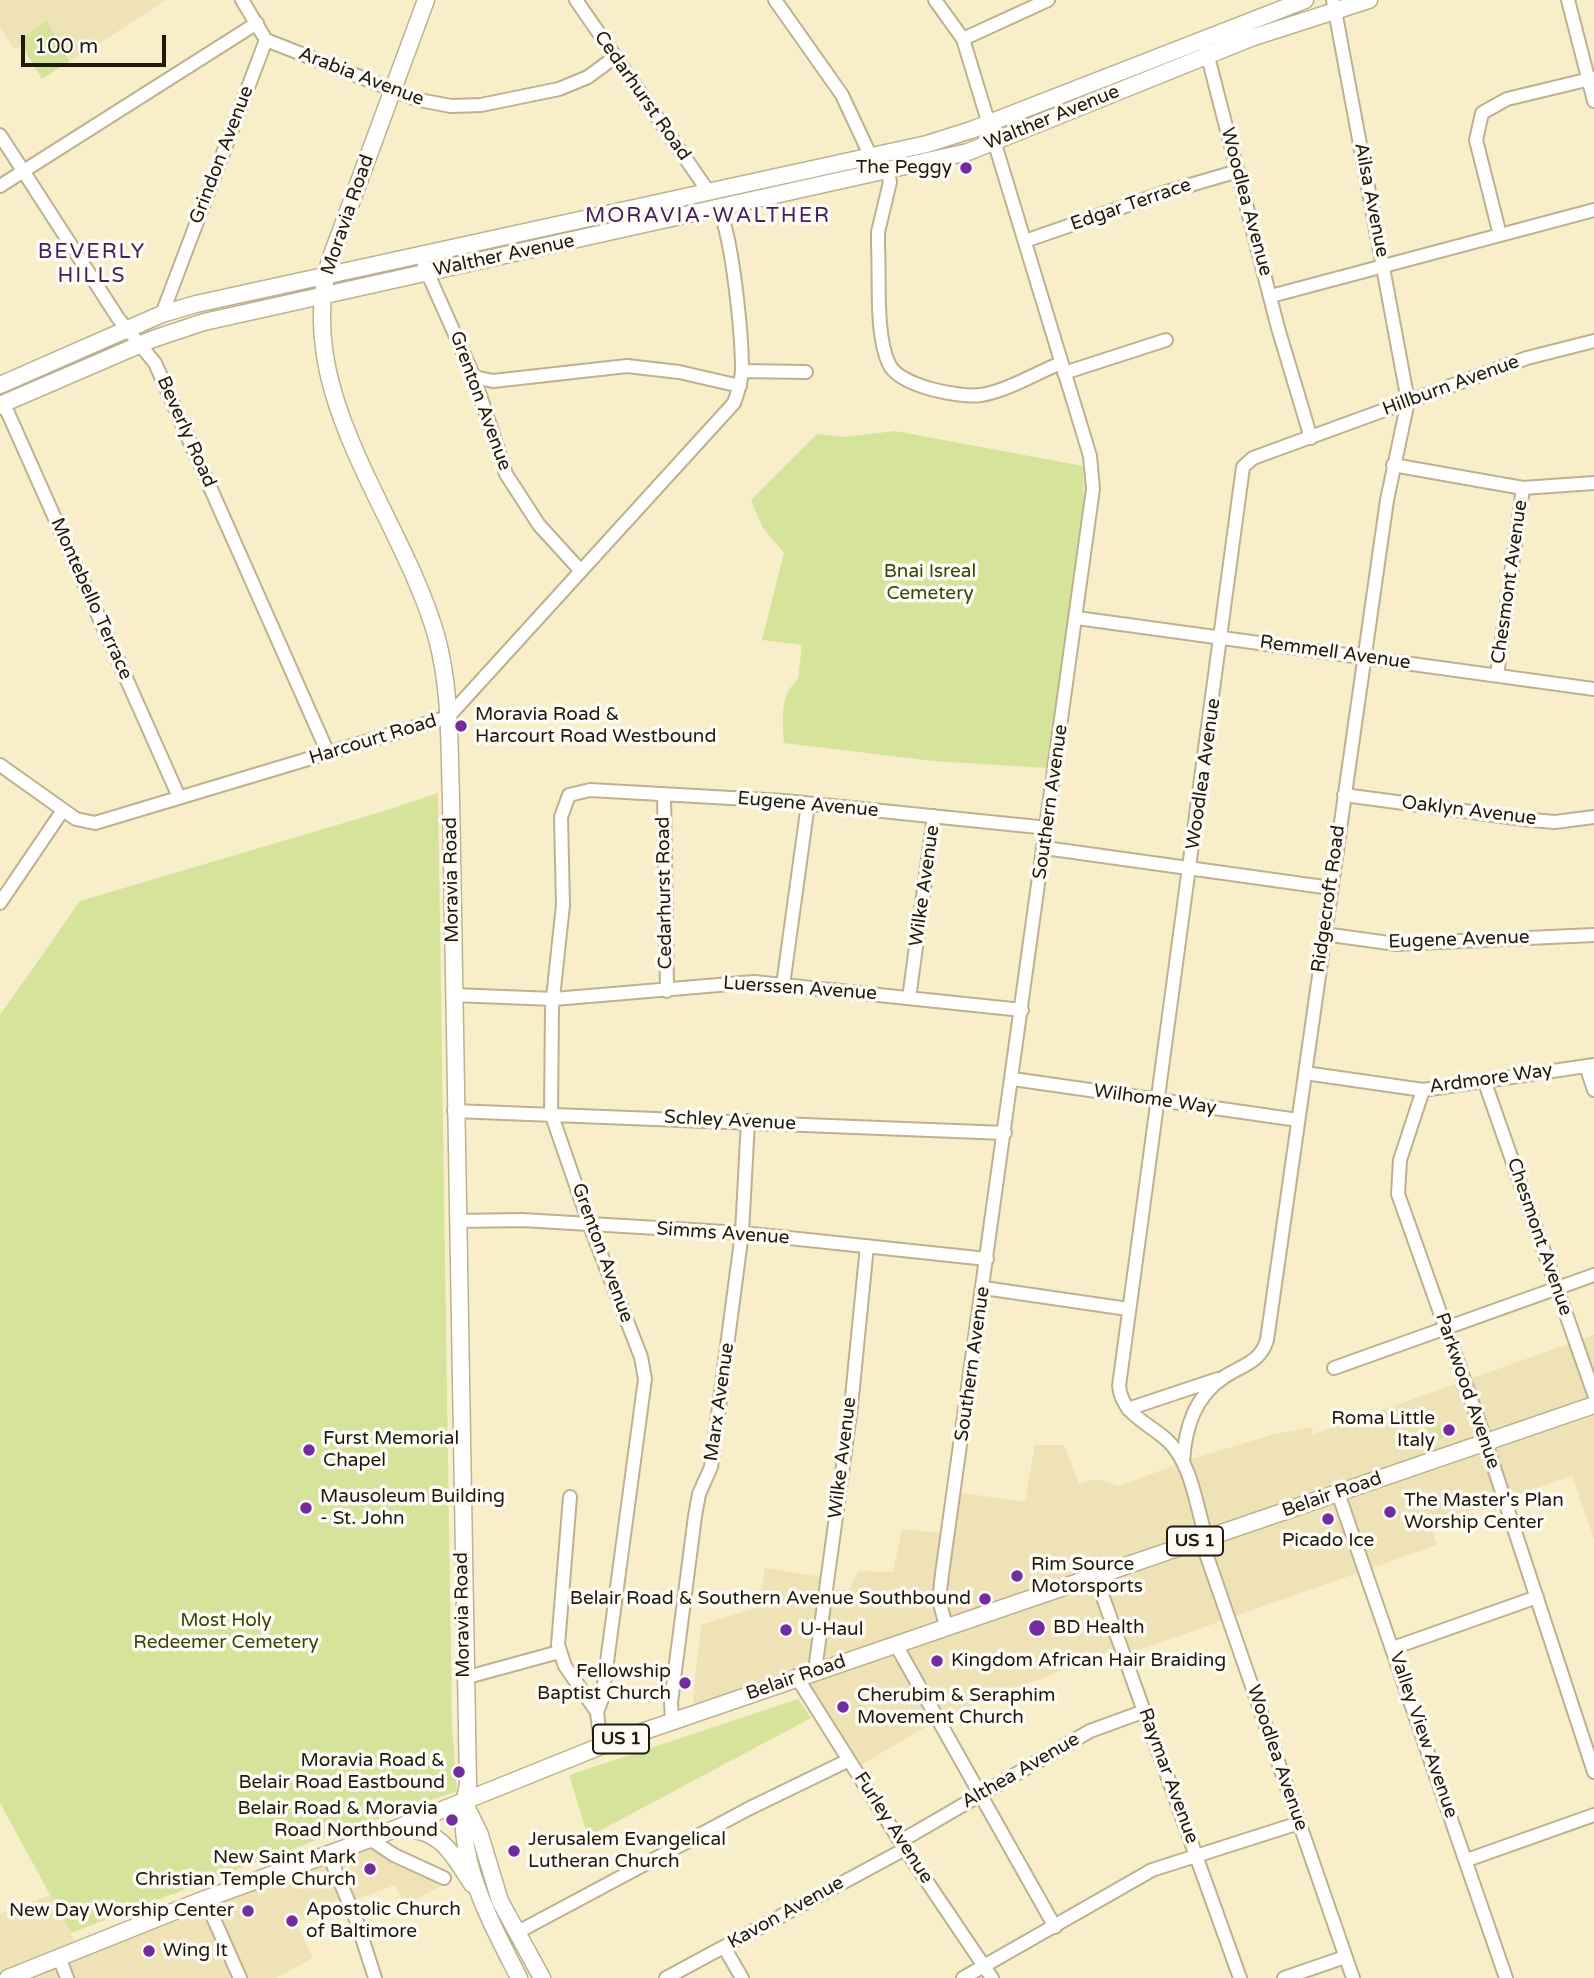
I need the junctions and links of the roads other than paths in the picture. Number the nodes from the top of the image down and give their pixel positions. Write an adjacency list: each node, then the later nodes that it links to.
1 (242, 0): 11 (street)
2 (426, 0): 18 (main road, Moravia Road)
3 (576, 0): 16 (street, Cedarhurst Road)
4 (775, 0): 23 (street)
5 (935, 0): 12 (street, Southern Avenue)
6 (1048, 0): 12 (street)
7 (1305, 0): 13 (main road, Walther Avenue)
8 (1369, 0): 10 (main road, Walther Avenue)
9 (1568, 0): 17 (street)
10 (1334, 5): 15 (main road, Walther Avenue); 34 (street, Ailsa Avenue)
11 (257, 23): 14 (street); 24 (street)
12 (963, 39): 20 (street, Southern Avenue)
13 (1202, 39): 15 (street, Woodlea Avenue); 20 (main road, Walther Avenue)
14 (266, 40): 18 (street, Arabia Avenue); 39 (street, Grindon Avenue)
15 (1209, 56): 22 (main road, Walther Avenue); 25 (street, Woodlea Avenue)
16 (615, 57): 18 (street, Arabia Avenue); 28 (street, Cedarhurst Road)
17 (1591, 79): 19 (street); 31 (street)
18 (394, 91): 36 (main road, Moravia Road)
19 (1594, 101)
20 (987, 124): 22 (street, Southern Avenue); 23 (main road, Walther Avenue)
21 (0, 135): 24 (street, Beverly Road)
22 (993, 143): 26 (main road, Walther Avenue); 32 (street, Southern Avenue)
23 (871, 157): 26 (street); 28 (main road, Walther Avenue)
24 (23, 171): 27 (street); 40 (street, Beverly Road)
25 (1238, 171): 32 (street, Edgar Terrace); 38 (street, Woodlea Avenue)
26 (888, 172): 29 (main road, Walther Avenue); 44 (street)
27 (0, 186)
28 (708, 191): 29 (main road); 33 (main road, Walther Avenue)
29 (719, 209): 35 (main road, Walther Avenue); 45 (street)
30 (1594, 210): 31 (street)
31 (1500, 235): 34 (street)
32 (1025, 241): 44 (street, Southern Avenue)
33 (421, 255): 35 (street, Grenton Avenue); 36 (main road, Walther Avenue)
34 (1383, 266): 38 (street); 50 (street, Ailsa Avenue)
35 (427, 273): 37 (main road, Walther Avenue); 47 (street, Grenton Avenue)
36 (326, 275): 37 (main road, Moravia Road); 39 (main road, Walther Avenue)
37 (322, 295): 43 (main road, Walther Avenue); 62 (main road, Moravia Road)
38 (1271, 296): 52 (street, Woodlea Avenue)
39 (162, 314): 40 (main road, Walther Avenue)
40 (128, 330): 43 (street, Beverly Road); 48 (main road, Walther Avenue)
41 (1166, 340): 44 (street)
42 (1594, 341): 50 (street, Hillburn Avenue)
43 (141, 344): 51 (main road, Walther Avenue); 63 (street, Beverly Road)
44 (1062, 368): 57 (street, Southern Avenue)
45 (742, 370): 46 (street); 49 (street)
46 (806, 372)
47 (474, 377): 49 (street); 56 (street, Grenton Avenue)
48 (0, 385)
49 (740, 386): 56 (street, Harcourt Road)
50 (1408, 401): 52 (street, Hillburn Avenue); 53 (street, Ridgecroft Road)
51 (1, 404): 68 (street, Montebello Terrace)
52 (1311, 438): 58 (street, Woodlea Avenue)
53 (1393, 465): 55 (street); 59 (street, Ridgecroft Road)
54 (1594, 483): 55 (street)
55 (1523, 488): 60 (street, Chesmont Avenue)
56 (581, 571): 62 (street, Harcourt Road)
57 (1077, 618): 58 (street, Remmell Avenue); 73 (street, Southern Avenue)
58 (1222, 638): 59 (street, Remmell Avenue); 75 (street, Woodlea Avenue)
59 (1363, 657): 60 (street, Remmell Avenue); 67 (street, Ridgecroft Road)
60 (1497, 676): 61 (street, Remmell Avenue)
61 (1594, 689)
62 (448, 717): 63 (street, Harcourt Road); 82 (main road, Moravia Road)
63 (328, 753): 68 (street, Harcourt Road)
64 (0, 765): 70 (street, Harcourt Road)
65 (664, 794): 66 (street, Eugene Avenue); 69 (street, Eugene Avenue); 81 (street, Cedarhurst Road)
66 (569, 795): 84 (street, Grenton Avenue)
67 (1344, 795): 72 (street, Oaklyn Avenue); 76 (street, Ridgecroft Road)
68 (179, 797): 70 (street, Harcourt Road)
69 (808, 804): 71 (street, Eugene Avenue); 80 (street)
70 (63, 810): 77 (street)
71 (934, 816): 73 (street, Eugene Avenue); 83 (street, Wilke Avenue)
72 (1594, 817)
73 (1048, 828): 74 (street, Southern Avenue)
74 (1045, 848): 75 (street); 85 (street, Southern Avenue)
75 (1191, 869): 76 (street); 92 (street, Woodlea Avenue)
76 (1331, 888): 78 (street, Ridgecroft Road)
77 (0, 904)
78 (1324, 934): 79 (street, Eugene Avenue); 87 (street, Ridgecroft Road)
79 (1594, 935)
80 (783, 985): 81 (street, Luerssen Avenue); 83 (street, Luerssen Avenue)
81 (667, 991): 84 (street, Luerssen Avenue)
82 (453, 995): 84 (street, Luerssen Avenue); 93 (main road, Moravia Road)
83 (909, 998): 85 (street, Luerssen Avenue)
84 (554, 999): 94 (street, Grenton Avenue)
85 (1022, 1010): 88 (street, Southern Avenue)
86 (1590, 1065): 89 (street, Ardmore Way); 91 (street)
87 (1305, 1073): 90 (street, Ardmore Way); 95 (street, Ridgecroft Road)
88 (1013, 1079): 92 (street, Wilhome Way); 97 (street, Southern Avenue)
89 (1484, 1080): 90 (street, Ardmore Way); 105 (street, Chesmont Avenue)
90 (1423, 1090): 107 (street, Parkwood Avenue)
91 (1594, 1090)
92 (1157, 1100): 95 (street, Wilhome Way); 106 (street, Woodlea Avenue)
93 (454, 1111): 94 (street, Schley Avenue); 98 (main road, Moravia Road)
94 (551, 1113): 96 (street, Schley Avenue); 99 (street, Grenton Avenue)
95 (1298, 1120): 109 (street, Ridgecroft Road)
96 (748, 1121): 97 (street, Schley Avenue); 100 (street, Marx Avenue)
97 (1005, 1133): 102 (street, Southern Avenue)
98 (457, 1221): 99 (street, Simms Avenue); 126 (main road, Moravia Road)
99 (590, 1226): 100 (street, Simms Avenue); 128 (street, Grenton Avenue)
100 (742, 1233): 101 (street, Simms Avenue); 129 (street, Marx Avenue)
101 (867, 1246): 102 (street, Simms Avenue); 124 (street, Wilke Avenue)
102 (987, 1259): 104 (street, Southern Avenue)
103 (1594, 1275): 105 (street)
104 (984, 1288): 106 (street); 120 (street, Southern Avenue)
105 (1558, 1289): 107 (street); 110 (street, Chesmont Avenue)
106 (1128, 1309): 112 (street, Woodlea Avenue)
107 (1445, 1328): 108 (street); 113 (street, Parkwood Avenue)
108 (1334, 1368)
109 (1223, 1377): 112 (street, Ridgecroft Road); 114 (street, Ridgecroft Road)
110 (1594, 1394)
111 (1594, 1405): 113 (main road, Belair Road / US 1)
112 (1128, 1409): 114 (street, Woodlea Avenue)
113 (1485, 1443): 115 (main road, Belair Road / US 1); 119 (street, Parkwood Avenue)
114 (1183, 1462): 117 (street, Woodlea Avenue)
115 (1338, 1493): 117 (main road, Belair Road / US 1); 122 (street, Valley View Avenue)
116 (570, 1497): 123 (street)
117 (1203, 1538): 118 (main road, Belair Road / US 1); 136 (street, Woodlea Avenue)
118 (1095, 1575): 120 (main road, Belair Road / US 1); 127 (street, Raymar Avenue)
119 (1537, 1597): 122 (street); 132 (street, Parkwood Avenue)
120 (946, 1626): 121 (main road, Belair Road / US 1)
121 (896, 1645): 124 (main road, Belair Road / US 1); 133 (street)
122 (1393, 1648): 142 (street, Valley View Avenue)
123 (559, 1652): 126 (street); 128 (street)
124 (815, 1670): 125 (main road, Belair Road / US 1)
125 (796, 1676): 129 (main road, Belair Road / US 1); 131 (street, Furley Avenue)
126 (464, 1678): 134 (main road, Moravia Road)
127 (1145, 1711): 133 (street, Althea Avenue); 141 (street, Raymar Avenue)
128 (597, 1712): 130 (street)
129 (672, 1721): 130 (main road, Belair Road / US 1)
130 (601, 1746): 134 (main road, Belair Road / US 1)
131 (849, 1760): 139 (street, Furley Avenue); 147 (street)
132 (1594, 1772)
133 (981, 1795): 139 (street, Althea Avenue); 146 (street)
134 (464, 1801): 137 (main road, Belair Road / US 1); 144 (main road, Moravia Road); 147 (main road)
135 (1594, 1815): 142 (street)
136 (1299, 1823): 141 (street); 150 (street, Woodlea Avenue)
137 (394, 1829): 138 (main road, Belair Road / US 1); 144 (main road)
138 (370, 1839): 140 (main road, Belair Road / US 1); 143 (street)
139 (903, 1845): 148 (street, Kavon Avenue); 151 (street, Furley Avenue)
140 (328, 1853): 145 (main road, Belair Road / US 1); 155 (street)
141 (1196, 1856): 146 (street); 161 (street, Raymar Avenue)
142 (1467, 1860): 164 (street, Valley View Avenue)
143 (444, 1878)
144 (479, 1894): 156 (main road, Moravia Road)
145 (205, 1899): 149 (main road, Belair Road / US 1); 154 (street)
146 (1055, 1927): 151 (street)
147 (516, 1933): 157 (main road)
148 (724, 1947): 158 (street, Kavon Avenue); 159 (street)
149 (58, 1957): 152 (main road, Belair Road / US 1); 153 (street)
150 (1345, 1957): 162 (street); 163 (street, Woodlea Avenue)
151 (988, 1972): 160 (street)
152 (8, 1978)
153 (67, 1978)
154 (240, 1978)
155 (375, 1978)
156 (519, 1978)
157 (542, 1978)
158 (666, 1978)
159 (742, 1978)
160 (963, 1978)
161 (1240, 1978)
162 (1284, 1978)
163 (1353, 1978)
164 (1506, 1978)

